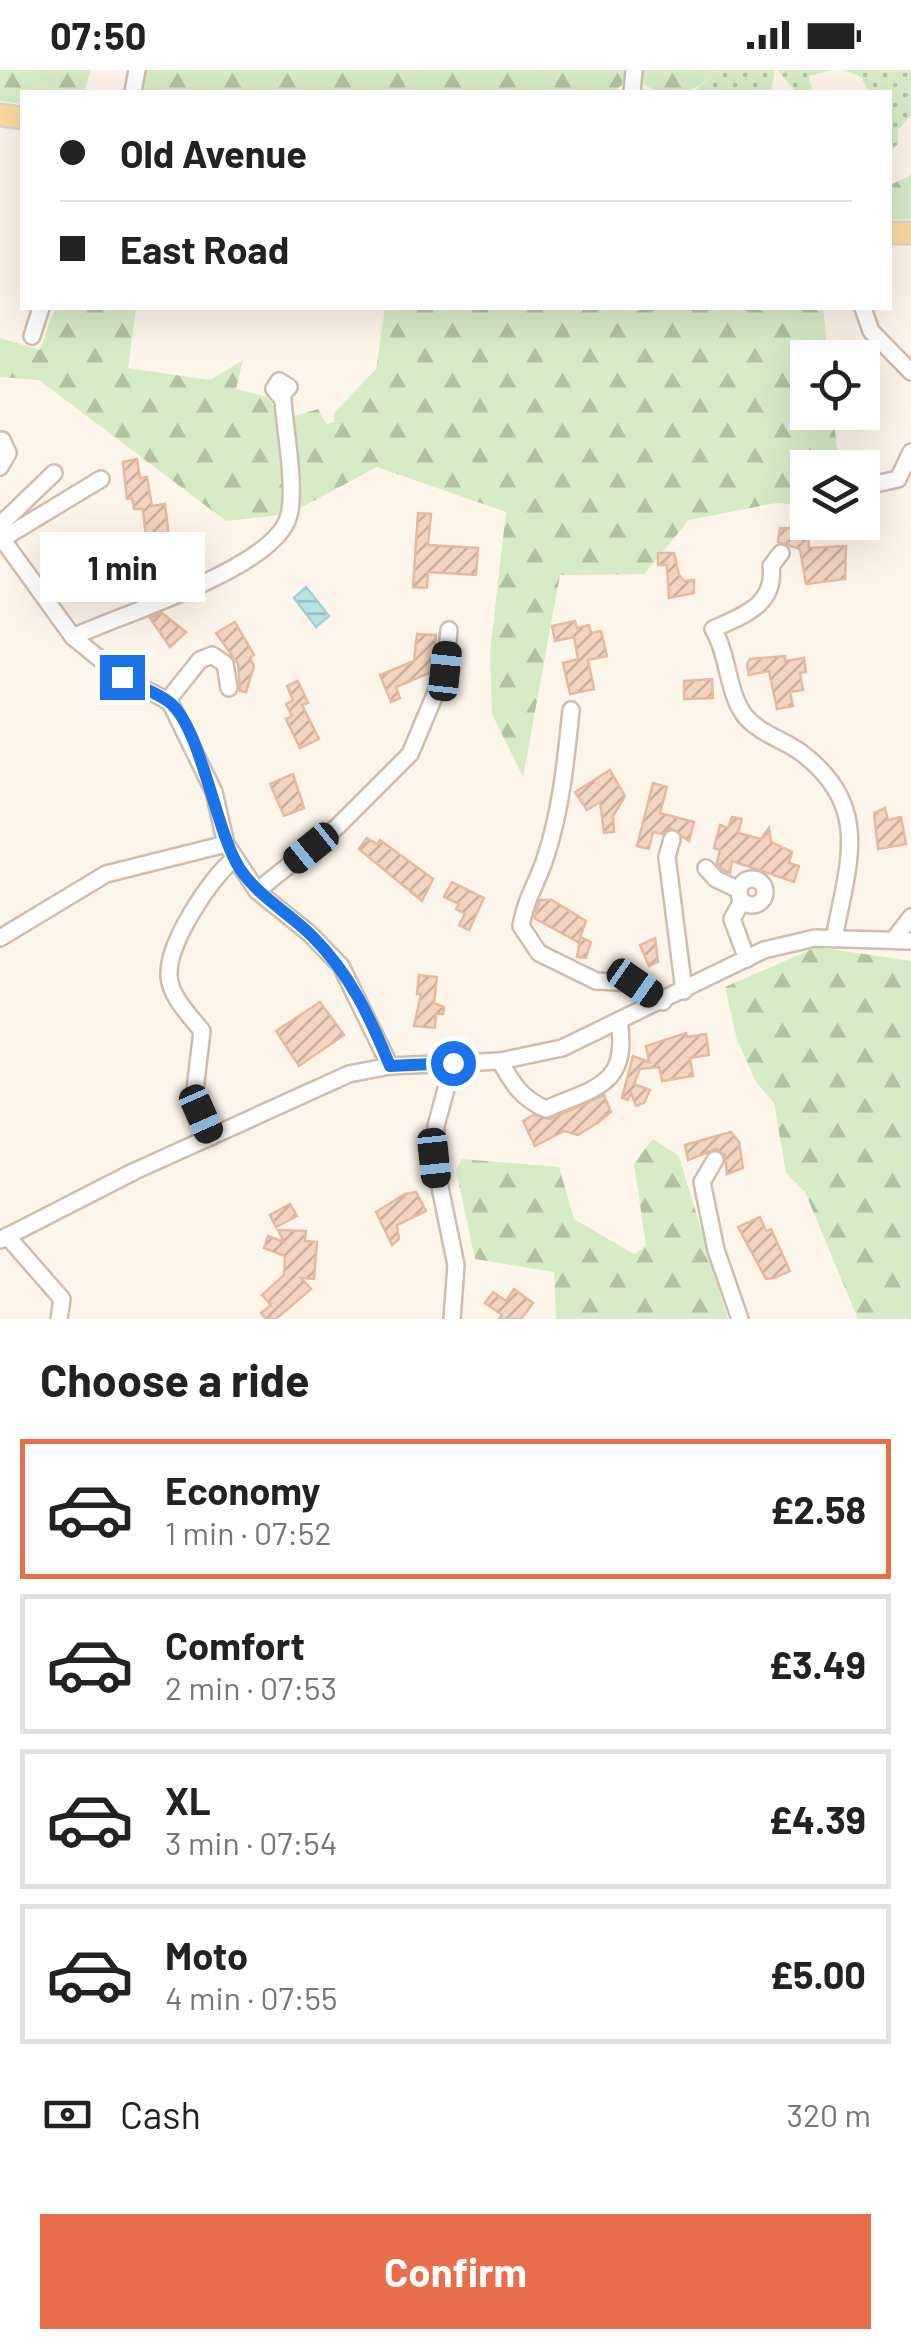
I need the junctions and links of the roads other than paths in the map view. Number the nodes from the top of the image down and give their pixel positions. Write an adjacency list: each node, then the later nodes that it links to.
1 (40, 310): 3 (street)
2 (864, 310): 4 (street)
3 (32, 336)
4 (911, 372)
5 (282, 395): 15 (street)
6 (2, 440): 8 (street)
7 (911, 452): 11 (street)
8 (0, 467)
9 (54, 472): 12 (street)
10 (102, 479): 12 (street)
11 (880, 483)
12 (1, 533): 15 (street)
13 (780, 553): 28 (street)
14 (449, 630): 25 (street)
15 (73, 636): 19 (street)
16 (190, 677): 17 (street); 18 (street); 19 (street)
17 (229, 688)
18 (201, 693)
19 (167, 701): 22 (street)
20 (572, 710): 32 (street)
21 (672, 838): 31 (street)
22 (226, 844): 23 (street); 27 (street)
23 (234, 859): 25 (street); 37 (street)
24 (706, 868): 30 (street)
25 (257, 891): 36 (street)
26 (911, 917): 29 (street)
27 (0, 938)
28 (834, 938): 29 (street); 30 (street)
29 (902, 940)
30 (747, 959): 31 (street)
31 (684, 991): 32 (street)
32 (663, 1002): 33 (street)
33 (619, 1022): 34 (street); 34 (street)
34 (500, 1061): 35 (street)
35 (453, 1063): 36 (street); 41 (street)
36 (390, 1066): 37 (street)
37 (211, 1137): 39 (street)
38 (715, 1160): 42 (street)
39 (4, 1238): 40 (street)
40 (59, 1319)
41 (452, 1319)
42 (740, 1319)

